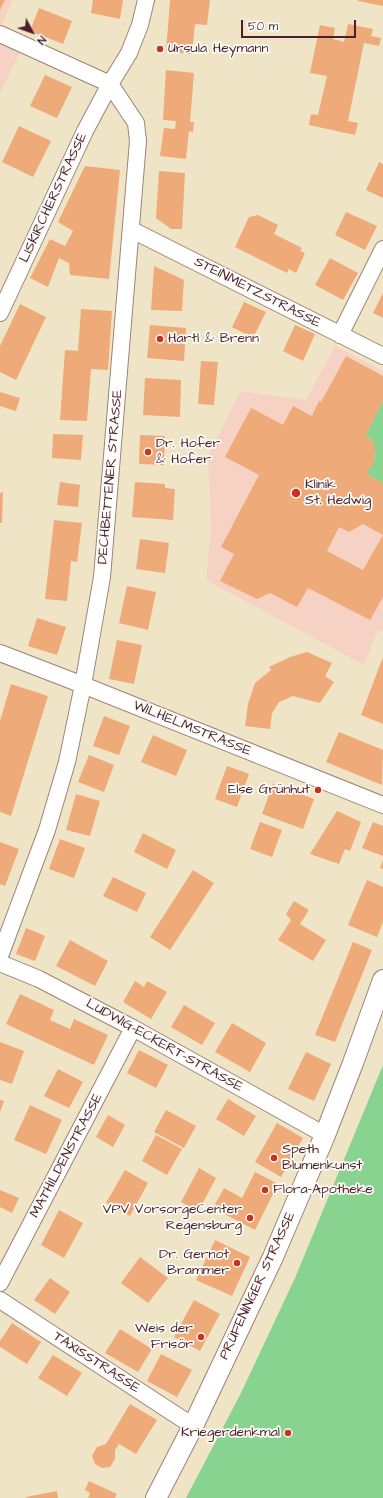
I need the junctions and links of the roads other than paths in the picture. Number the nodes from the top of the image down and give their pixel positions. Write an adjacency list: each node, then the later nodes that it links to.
1 (146, 0): 3 (street)
2 (0, 34): 3 (street)
3 (110, 84): 4 (street, DECHBETTENER STRASSE); 6 (street, LISKIRCHERSTRASSE)
4 (132, 230): 7 (street, STEINMETZSTRASSE); 10 (street, DECHBETTENER STRASSE)
5 (383, 249): 7 (street)
6 (0, 313)
7 (340, 335): 8 (street, STEINMETZSTRASSE)
8 (383, 356)
9 (0, 653): 10 (street, WILHELMSTRASSE)
10 (83, 685): 11 (street, WILHELMSTRASSE); 12 (street, DECHBETTENER STRASSE)
11 (383, 805)
12 (0, 956)
13 (0, 963): 15 (street, LUDWIG-ECKERT-STRASSE)
14 (383, 980): 16 (street, PRÜFENINGER STRASSE)
15 (134, 1028): 16 (street, LUDWIG-ECKERT-STRASSE); 17 (street, MATHILDENSTRASSE)
16 (325, 1135): 19 (street, PRÜFENINGER STRASSE)
17 (0, 1283)
18 (0, 1300): 19 (street, TAXISSTRASSE)
19 (193, 1426): 20 (street, PRÜFENINGER STRASSE)
20 (156, 1498)

